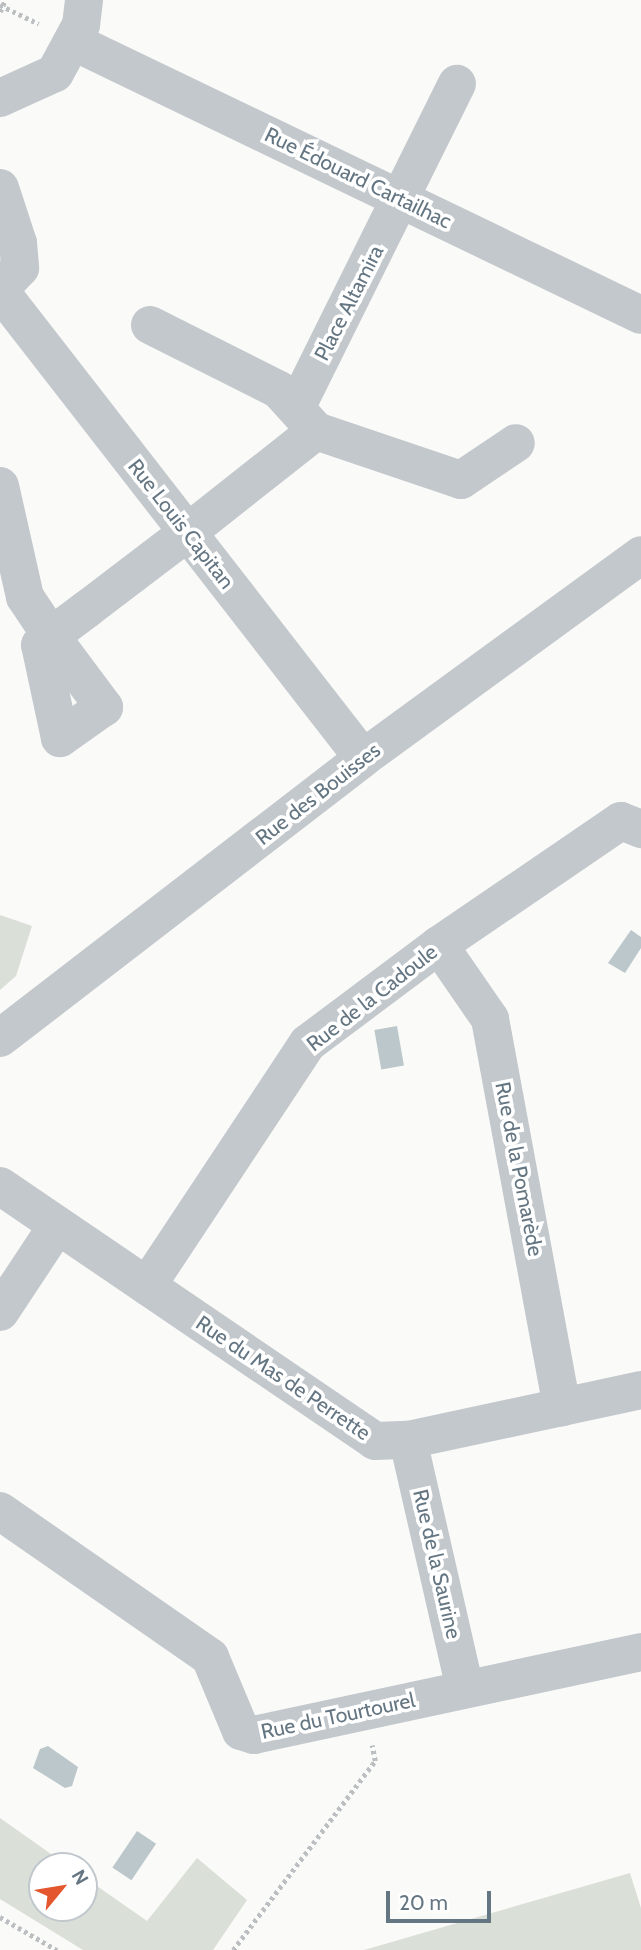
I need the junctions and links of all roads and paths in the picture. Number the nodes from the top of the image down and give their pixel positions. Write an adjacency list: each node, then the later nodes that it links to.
1 (5, 0): 3 (path)
2 (84, 0): 4 (street)
3 (0, 12)
4 (74, 41): 6 (street); 8 (street, Rue Édouard Cartailhac)
5 (457, 83): 8 (street, Place Altamira)
6 (0, 98)
7 (0, 188): 9 (street, Rue Louis Capitan)
8 (402, 199): 10 (street, Rue Édouard Cartailhac); 12 (street, Place Altamira)
9 (0, 290): 15 (street, Rue Louis Capitan)
10 (641, 316)
11 (150, 325): 12 (street)
12 (306, 419): 13 (street); 15 (street, Place Altamira)
13 (516, 443)
14 (0, 486): 15 (street, Place Altamira)
15 (188, 532): 17 (street, Rue Louis Capitan)
16 (641, 555): 17 (street, Rue des Bouisses)
17 (363, 758): 20 (street, Rue des Bouisses)
18 (641, 829): 19 (street, Rue de la Cadoule)
19 (439, 945): 23 (street, Rue de la Cadoule); 26 (street, Rue de la Pomarède)
20 (0, 1038)
21 (0, 1186): 22 (street, Rue du Mas de Perrette)
22 (57, 1226): 23 (street, Rue du Mas de Perrette); 24 (street)
23 (147, 1286): 27 (street, Rue du Mas de Perrette)
24 (0, 1312)
25 (641, 1390): 26 (street, Rue du Mas de Perrette)
26 (562, 1407): 27 (street, Rue du Mas de Perrette)
27 (408, 1440): 30 (street, Rue de la Saurine)
28 (0, 1511): 31 (street, Rue du Tourtourel)
29 (641, 1652): 30 (street, Rue du Tourtourel)
30 (465, 1688): 31 (street, Rue du Tourtourel)
31 (366, 1713): 34 (path)
32 (0, 1917): 33 (path)
33 (57, 1950)
34 (233, 1950)

